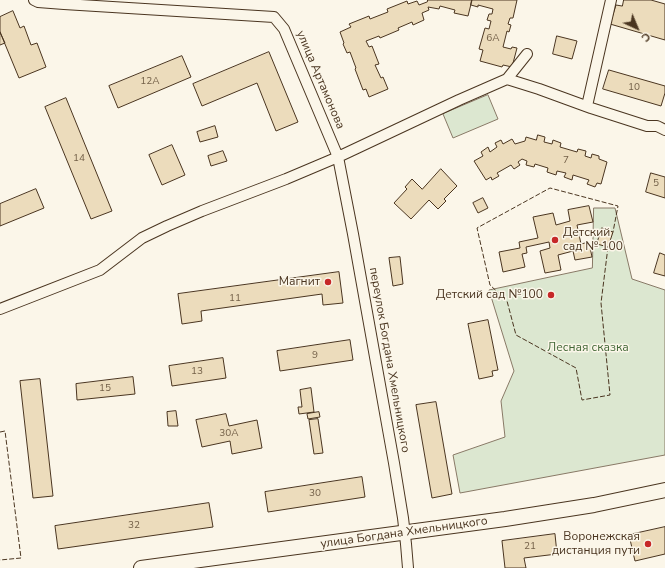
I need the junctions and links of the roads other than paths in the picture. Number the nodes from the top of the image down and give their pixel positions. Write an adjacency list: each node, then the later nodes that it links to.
1 (34, 0): 7 (street, улица Артамонова)
2 (611, 0): 5 (street)
3 (527, 54): 4 (street)
4 (506, 79): 5 (street); 7 (street)
5 (587, 106): 6 (street)
6 (665, 130)
7 (338, 157): 8 (street); 10 (street, переулок Богдана Хмельницкого)
8 (0, 309)
9 (665, 490): 10 (main road, улица Богдана Хмельницкого)
10 (405, 532): 11 (main road, улица Богдана Хмельницкого); 12 (street, переулок Богдана Хмельницкого)
11 (141, 568)
12 (408, 568)

